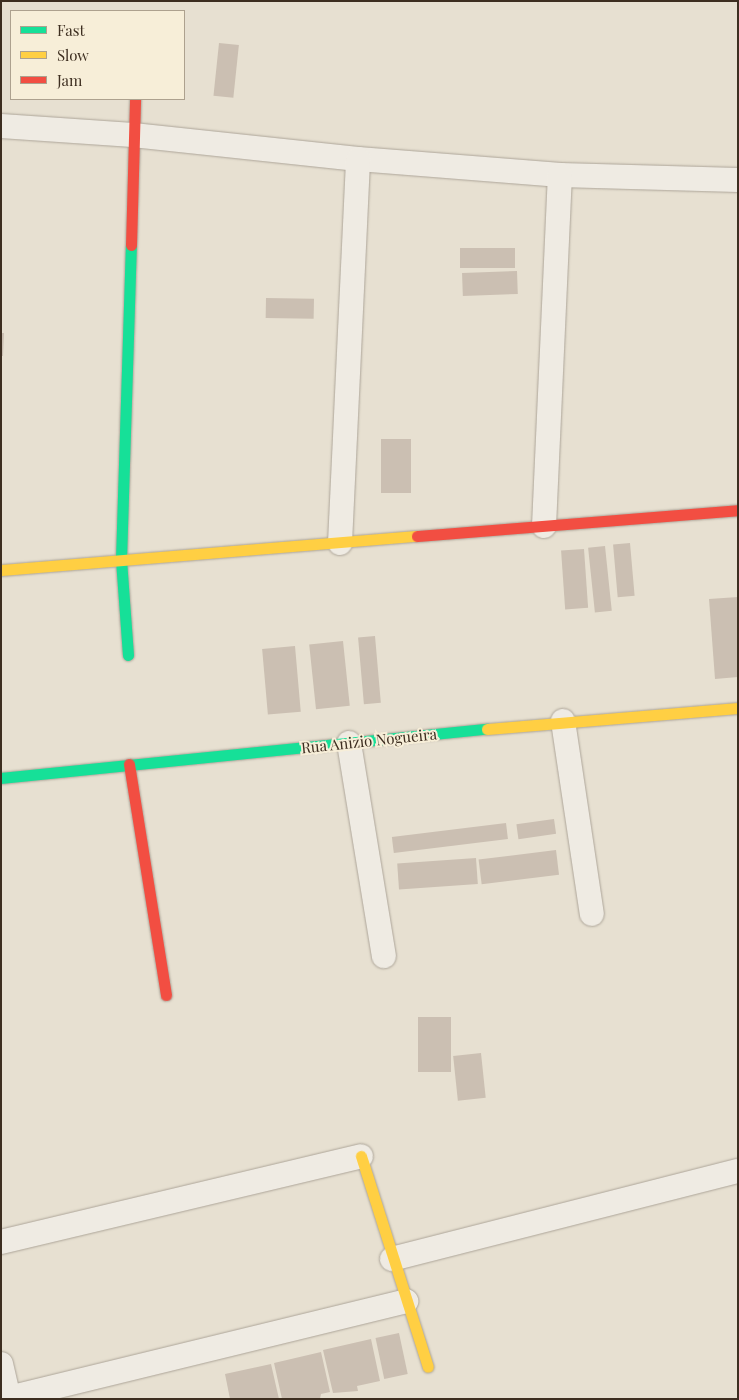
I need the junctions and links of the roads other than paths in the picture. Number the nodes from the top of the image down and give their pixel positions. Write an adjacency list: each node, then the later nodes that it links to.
1 (135, 100): 3 (street)
2 (1, 126): 3 (street)
3 (133, 135): 4 (street); 10 (street)
4 (358, 159): 5 (street); 9 (street)
5 (560, 175): 6 (street); 8 (street)
6 (738, 180)
7 (738, 510): 8 (street)
8 (544, 526): 9 (street)
9 (340, 542): 10 (street)
10 (122, 560): 11 (street); 12 (street)
11 (1, 570)
12 (128, 654)
13 (738, 708): 14 (street, Rua Anizio Nogueira)
14 (563, 721): 15 (street, Rua Anizio Nogueira); 18 (street)
15 (349, 743): 16 (street, Rua Anizio Nogueira); 19 (street)
16 (129, 764): 17 (street, Rua Anizio Nogueira); 20 (street)
17 (1, 778)
18 (592, 914)
19 (384, 956)
20 (166, 995)
21 (361, 1156): 23 (street); 24 (street)
22 (738, 1171): 24 (street)
23 (1, 1242)
24 (392, 1259): 25 (street)
25 (406, 1301): 26 (street); 27 (street)
26 (1, 1364)
27 (428, 1367)

